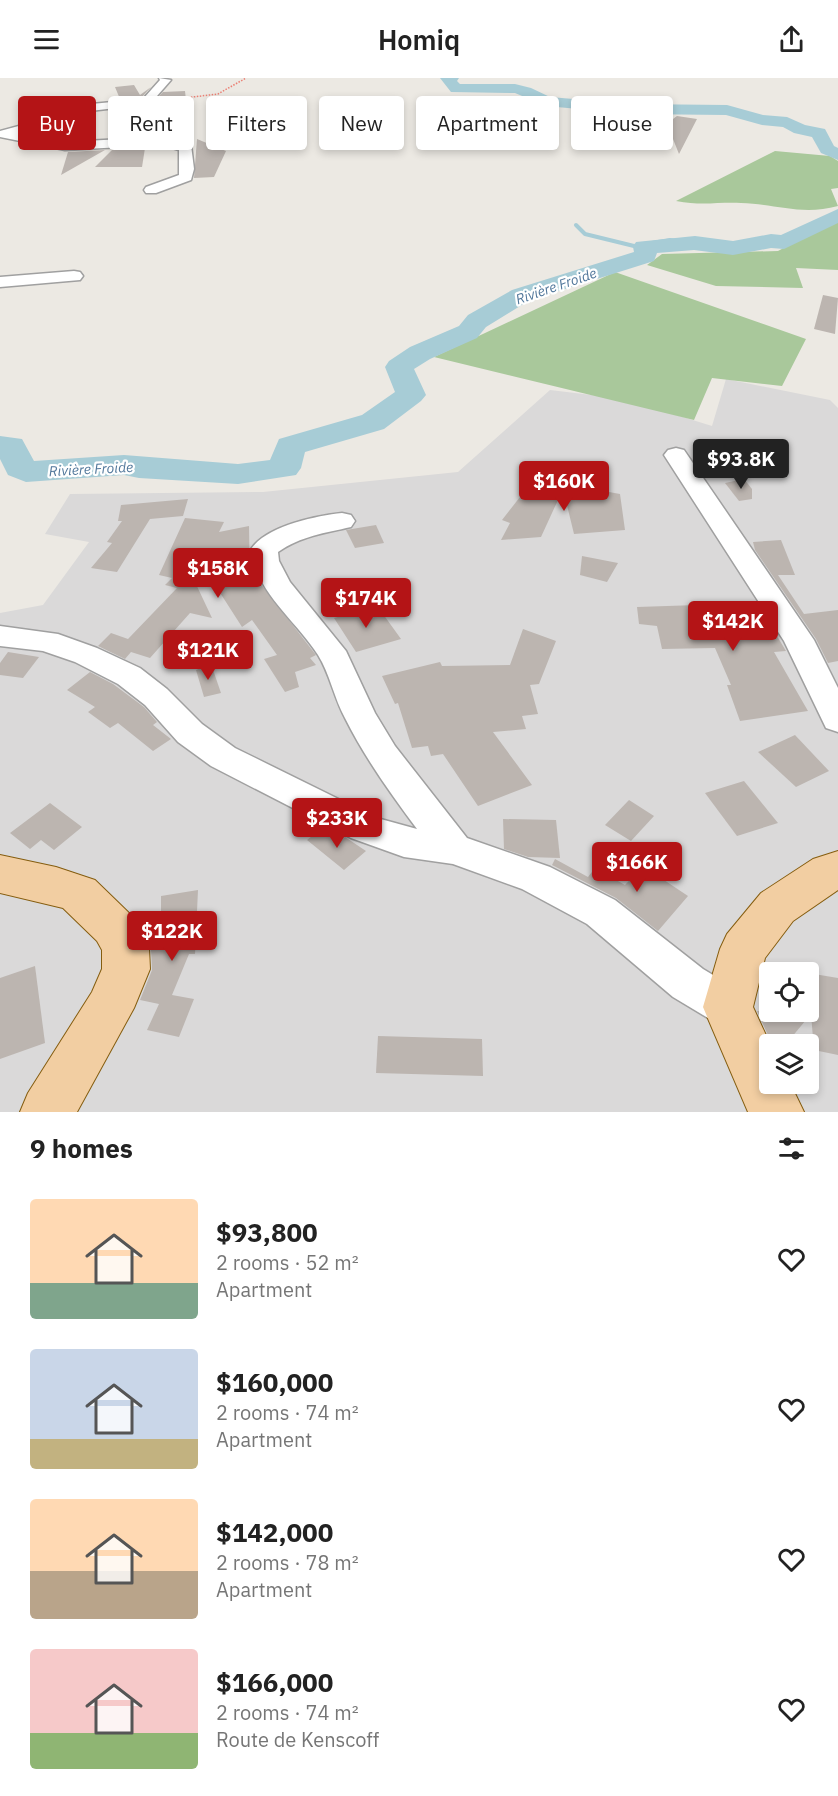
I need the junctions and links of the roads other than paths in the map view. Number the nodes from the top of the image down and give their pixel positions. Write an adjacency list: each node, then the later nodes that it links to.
1 (164, 78): 2 (street)
2 (2, 134): 3 (street)
3 (18, 137)
4 (96, 144): 7 (street)
5 (78, 150): 6 (street)
6 (111, 152)
7 (151, 190)
8 (74, 276): 9 (street)
9 (0, 282)
10 (676, 455): 13 (street)
11 (342, 520): 14 (street)
12 (0, 636): 14 (street)
13 (838, 720)
14 (454, 849): 17 (street)
15 (838, 869): 17 (main road)
16 (0, 874): 18 (main road)
17 (728, 1007): 19 (main road)
18 (47, 1112)
19 (777, 1112)

